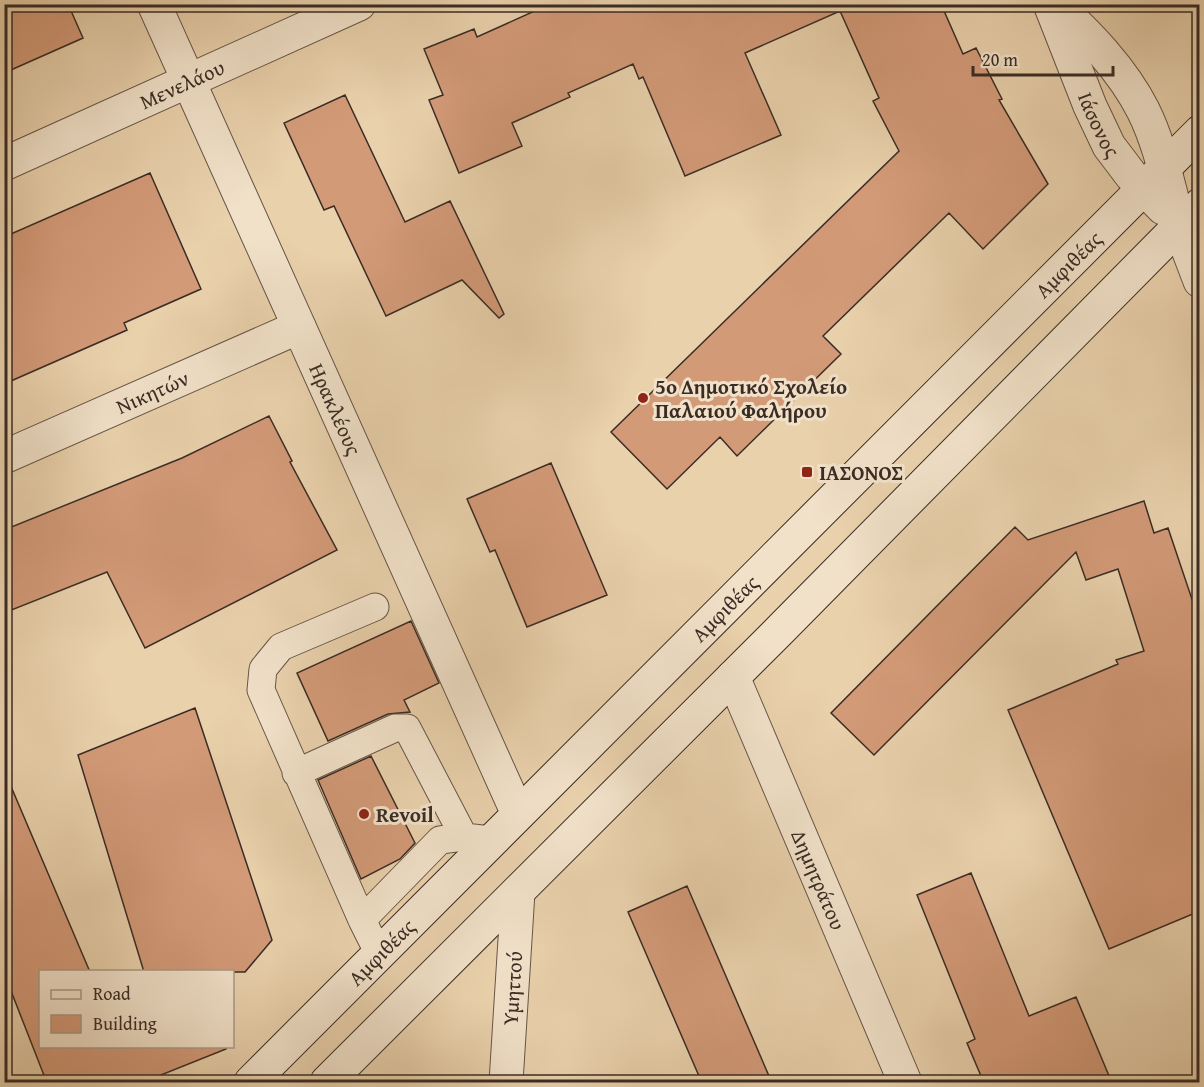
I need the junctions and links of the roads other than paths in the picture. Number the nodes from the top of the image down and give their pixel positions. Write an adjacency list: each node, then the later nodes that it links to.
1 (154, 4): 5 (street, Ηρακλέους)
2 (359, 4): 5 (street, Μενελάου)
3 (1050, 4): 8 (street, Ιάσονος)
4 (1055, 4): 8 (street, Ιάσονος)
5 (189, 81): 7 (street, Μενελάου); 11 (street, Ηρακλέους)
6 (1200, 132): 8 (street, Αμφιθέας)
7 (4, 164)
8 (1154, 178): 9 (street, Ιάσονος); 16 (street, Αμφιθέας)
9 (1190, 215): 10 (street, Ιάσονος); 14 (street)
10 (1200, 281)
11 (299, 327): 12 (street, Νικητών); 16 (street, Ηρακλέους)
12 (4, 457)
13 (375, 607): 15 (lane)
14 (733, 677): 18 (street); 24 (street, Δημητράτου)
15 (296, 773): 17 (lane); 19 (lane)
16 (518, 814): 17 (street, Αμφιθέας)
17 (478, 839): 19 (lane); 20 (street, Αμφιθέας)
18 (518, 892): 22 (street); 23 (street, Υμηττού)
19 (362, 920): 20 (lane)
20 (379, 954): 21 (street, Αμφιθέας)
21 (251, 1083)
22 (327, 1083)
23 (506, 1083)
24 (905, 1083)

